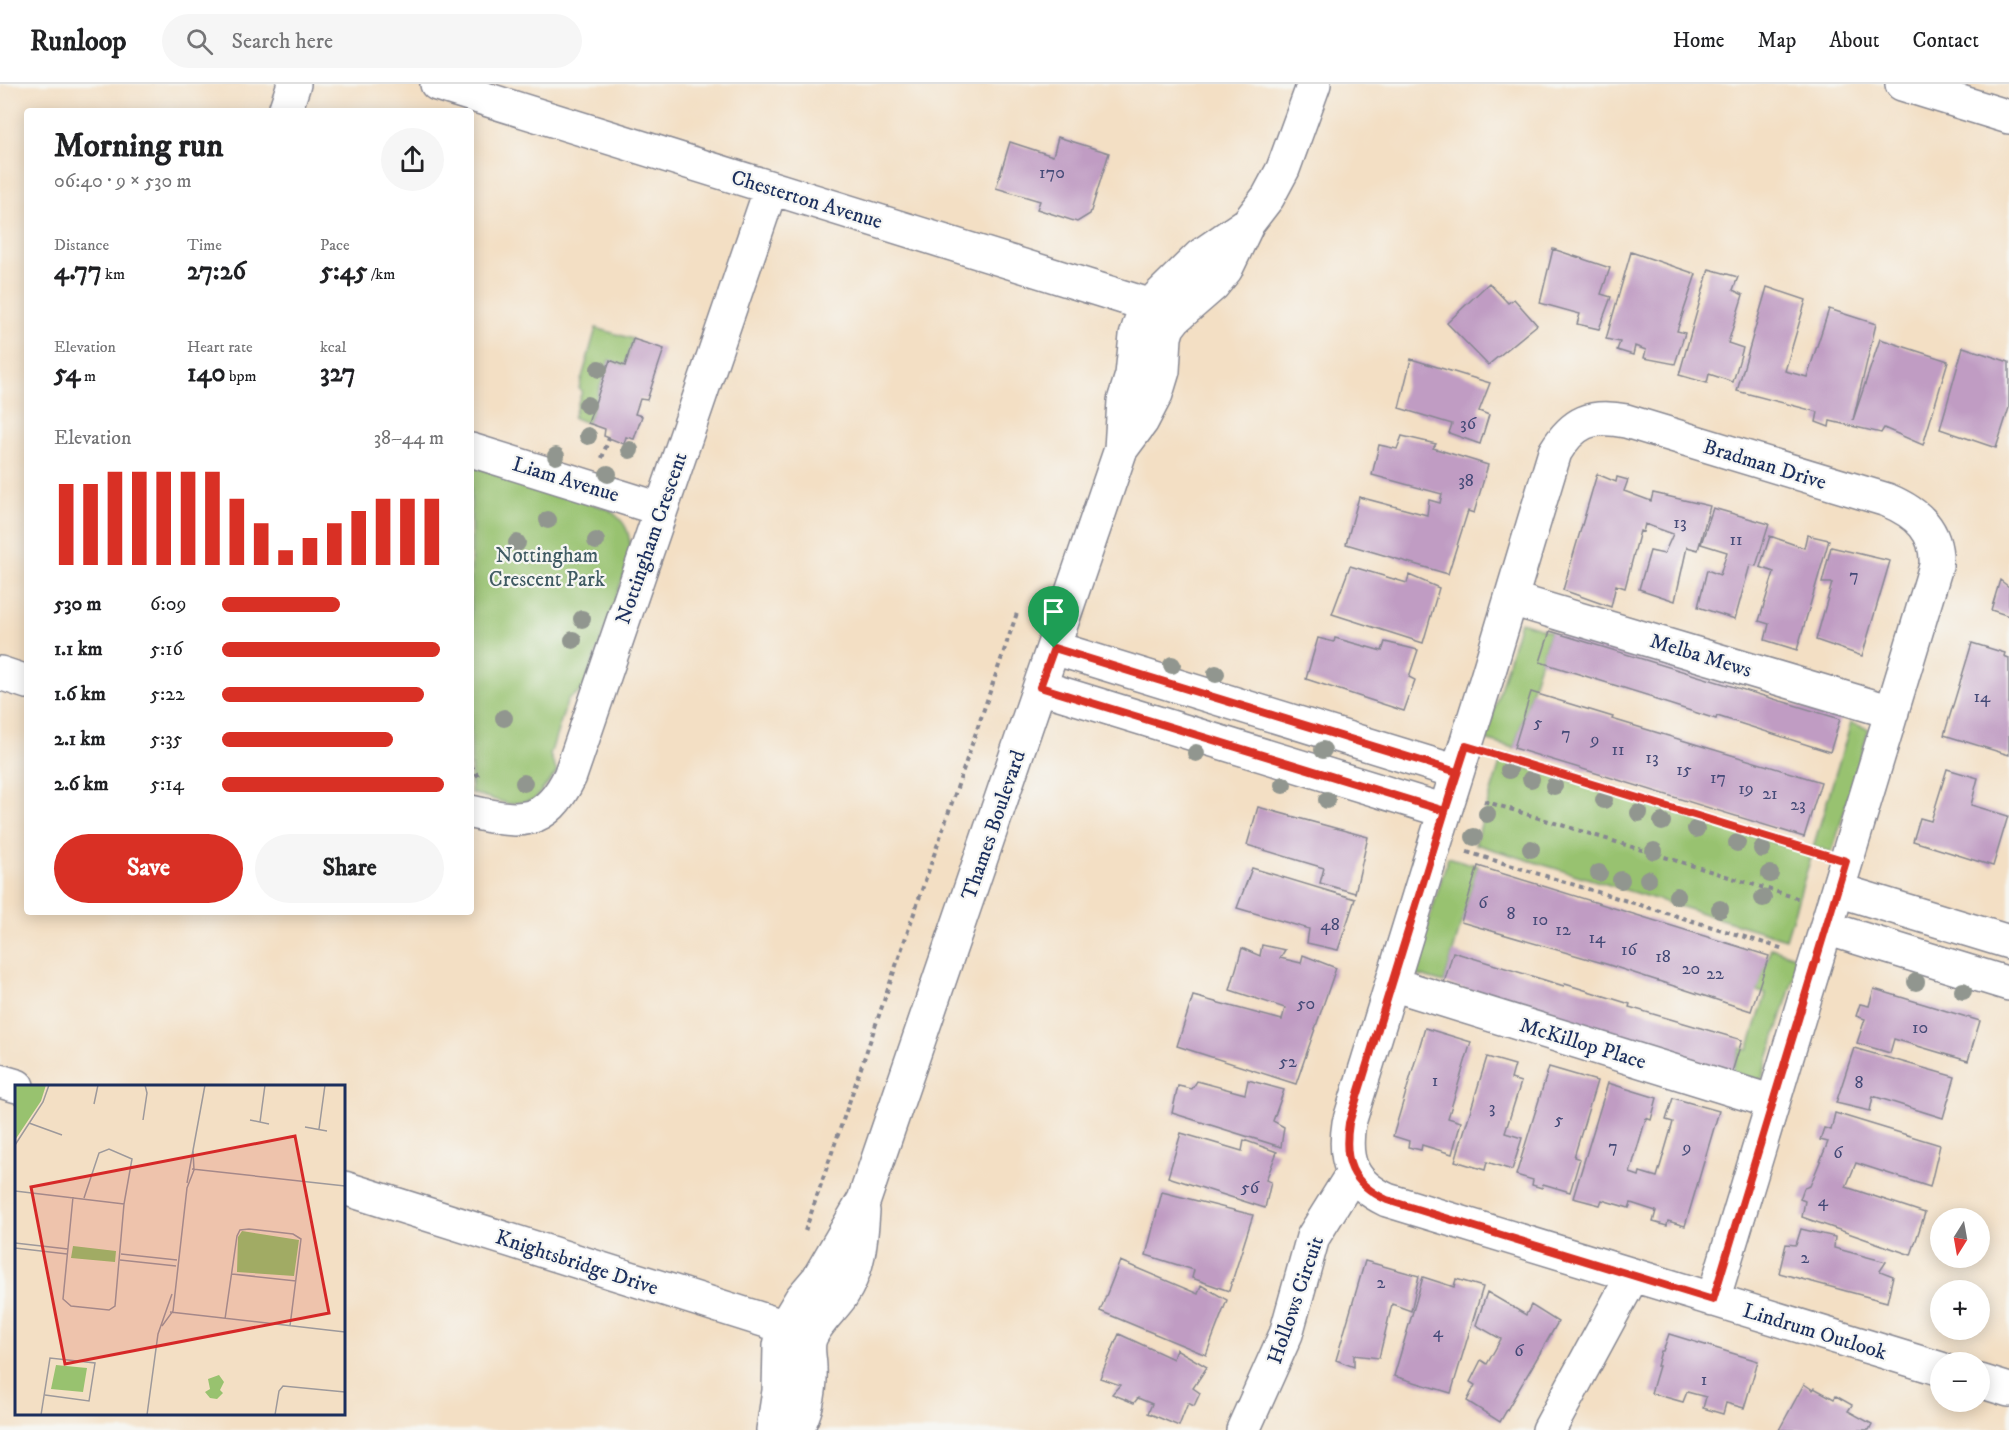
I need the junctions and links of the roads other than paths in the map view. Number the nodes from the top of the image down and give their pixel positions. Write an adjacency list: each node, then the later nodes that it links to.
1 (294, 84): 5 (street)
2 (437, 84): 7 (street, Chesterton Avenue)
3 (1314, 84): 8 (street, Thames Boulevard)
4 (1902, 84): 6 (street)
5 (286, 108)
6 (2009, 117)
7 (771, 188): 8 (street, Chesterton Avenue); 10 (street, Nottingham Crescent)
8 (1162, 312): 12 (street, Thames Boulevard)
9 (474, 451): 10 (street, Liam Avenue)
10 (660, 509): 18 (street, Nottingham Crescent)
11 (1511, 599): 16 (street, Melba Mews); 16 (street, Bradman Drive); 17 (street, Bradman Drive)
12 (1054, 648): 15 (street, Thames Boulevard); 17 (street)
13 (0, 673): 14 (street)
14 (24, 681)
15 (1040, 687): 17 (street); 30 (street, Thames Boulevard)
16 (1892, 712): 19 (street, Bradman Drive)
17 (1455, 780): 21 (street, Bradman Drive)
18 (474, 813)
19 (1836, 897): 20 (street); 22 (street); 25 (street, Bradman Drive)
20 (2009, 942)
21 (1392, 984): 25 (street, McKillop Place); 26 (street, Bradman Drive)
22 (2009, 984)
23 (0, 1082): 24 (street)
24 (15, 1086)
25 (1773, 1102): 29 (street, Bradman Drive)
26 (1353, 1173): 28 (street, Lindrum Outlook); 36 (street, Hollows Circuit)
27 (345, 1188): 30 (street, Knightsbridge Drive)
28 (1633, 1275): 29 (street, Lindrum Outlook); 37 (street)
29 (1713, 1300): 31 (street, Lindrum Outlook)
30 (797, 1331): 34 (street, Thames Boulevard); 35 (street)
31 (1930, 1366)
32 (1990, 1384): 33 (street)
33 (2009, 1390)
34 (773, 1430)
35 (796, 1430)
36 (1243, 1430)
37 (1549, 1430)

